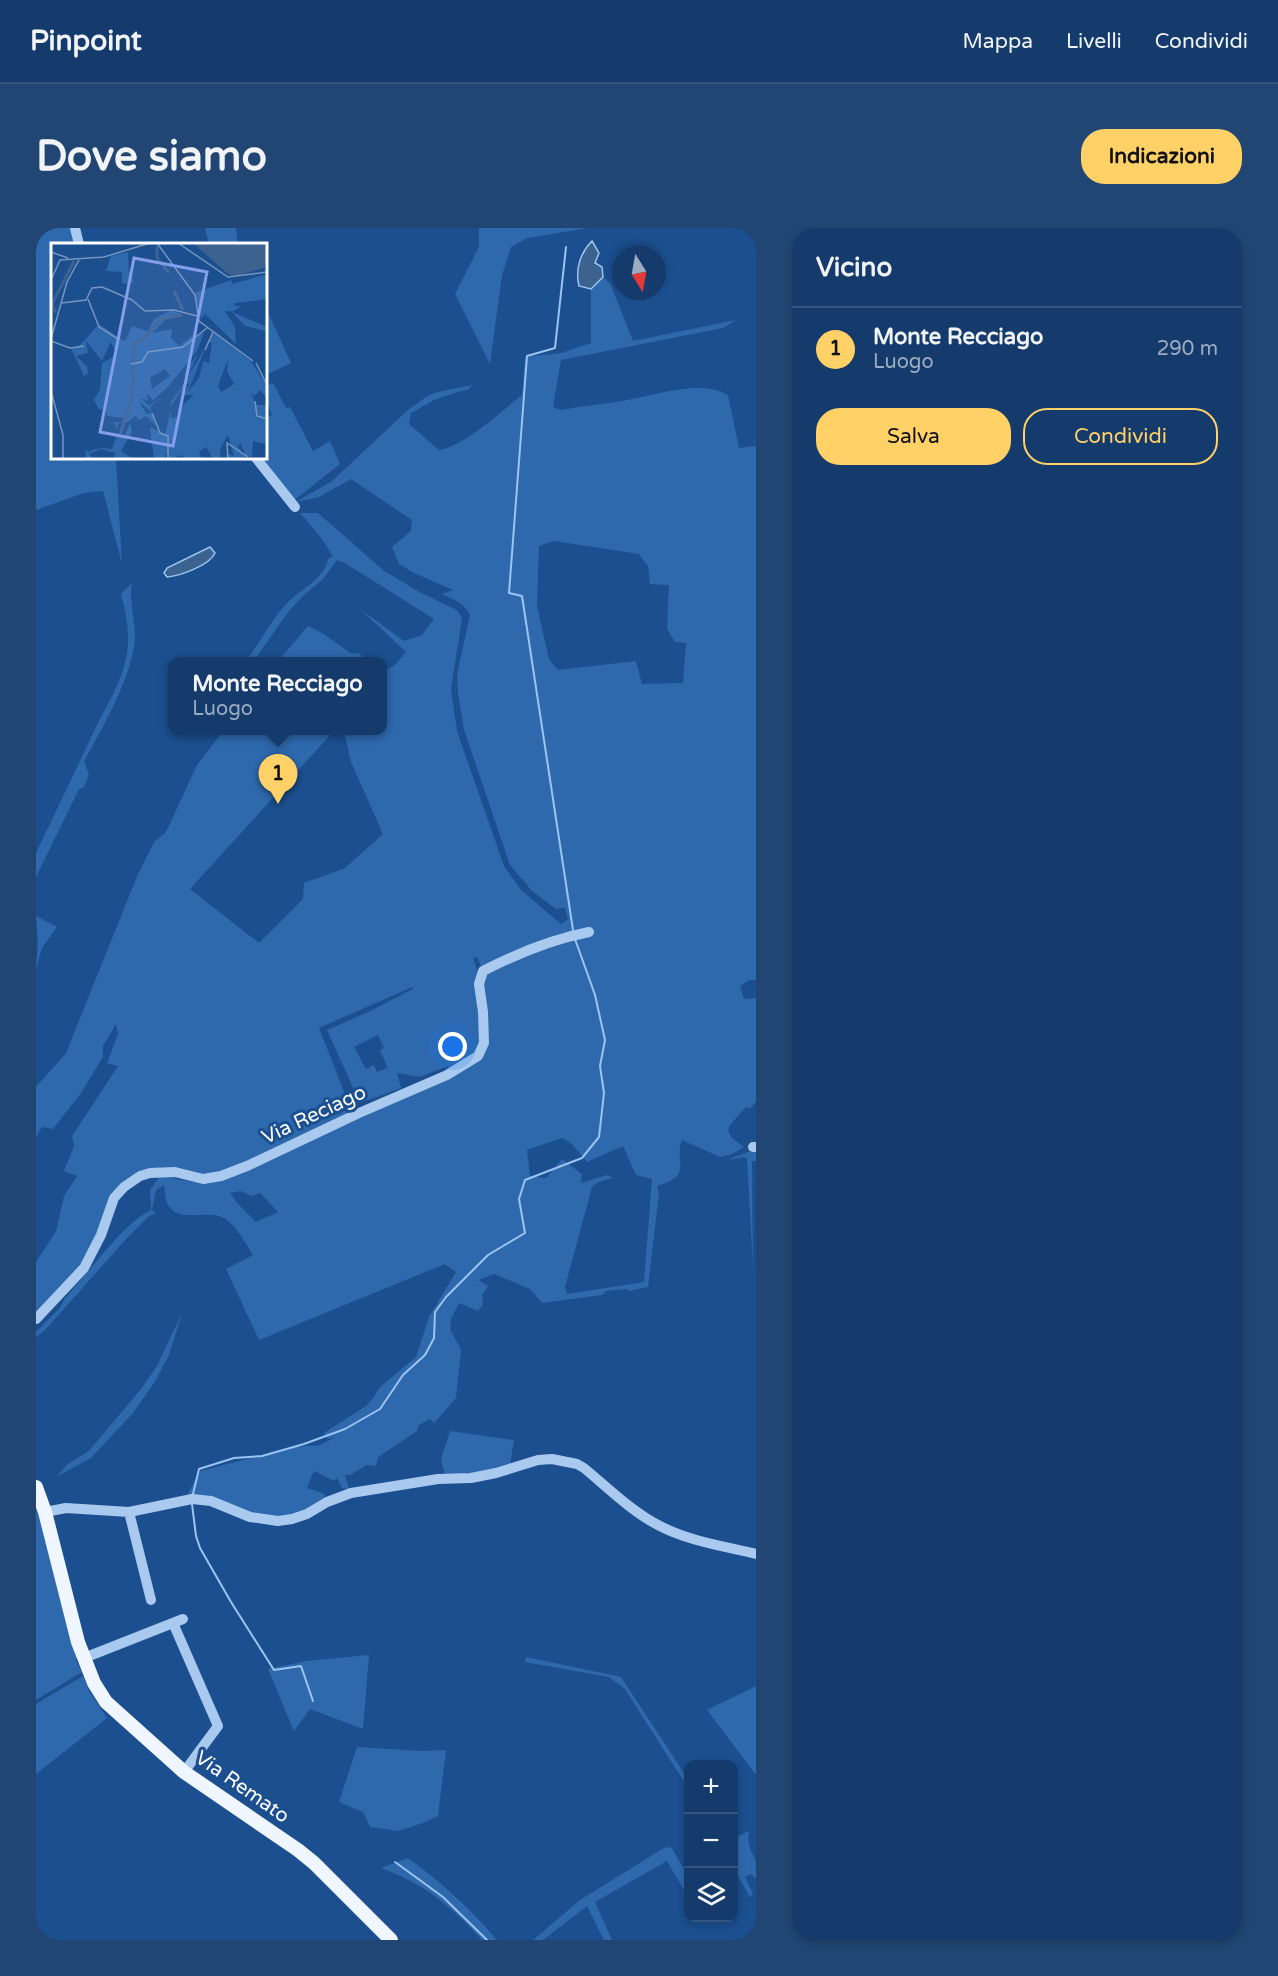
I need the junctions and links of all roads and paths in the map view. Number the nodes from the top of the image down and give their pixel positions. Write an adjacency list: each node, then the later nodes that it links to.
1 (75, 228): 2 (street)
2 (79, 243)
3 (257, 459): 4 (street)
4 (295, 507)
5 (589, 932): 6 (street, Via Reciago)
6 (36, 1319)
7 (36, 1487): 8 (main road, Via Remato)
8 (45, 1512): 9 (street); 12 (main road, Via Remato)
9 (129, 1512): 10 (street); 11 (street)
10 (756, 1554)
11 (151, 1600)
12 (84, 1658): 13 (main road, Via Remato); 13 (street)
13 (184, 1772): 14 (main road, Via Remato)
14 (391, 1940)

